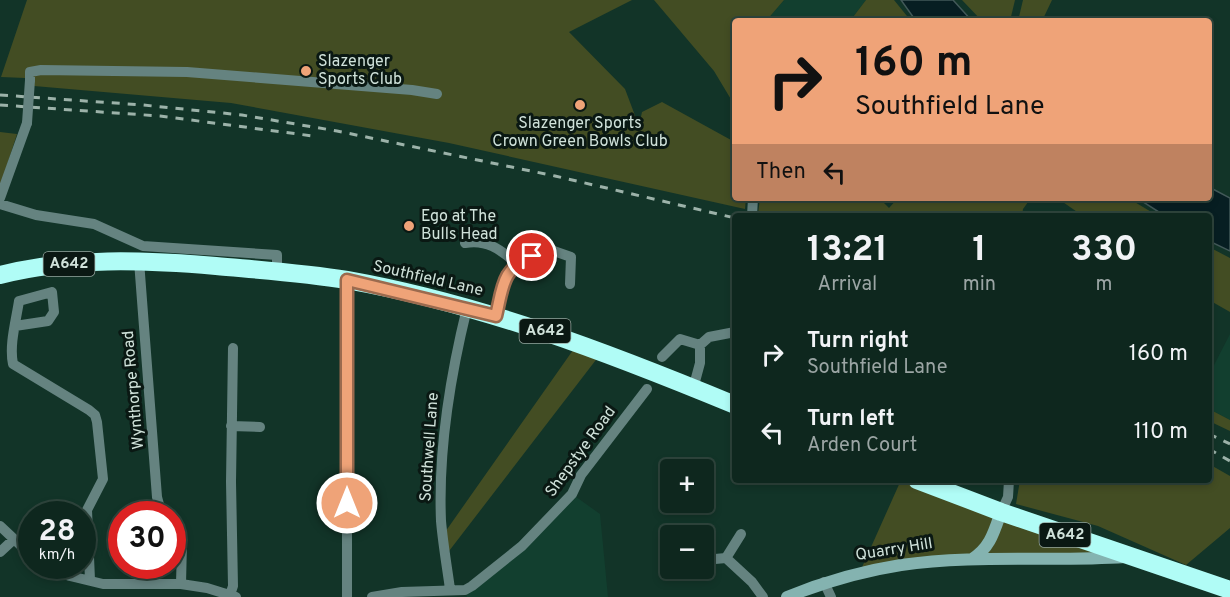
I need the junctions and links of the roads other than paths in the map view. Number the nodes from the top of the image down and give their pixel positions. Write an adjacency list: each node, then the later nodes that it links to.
1 (437, 94): 2 (street, bridge)
2 (0, 198)
3 (0, 204): 7 (street)
4 (465, 243): 6 (street)
5 (139, 261): 7 (highway, Southfield Lane / A642); 8 (highway, Southfield Lane / A642); 25 (street, Wynthorpe Road)
6 (516, 263): 10 (street); 12 (street)
7 (277, 271): 9 (highway, Southfield Lane / A642)
8 (0, 275)
9 (347, 280): 11 (highway, Southfield Lane / A642); 47 (street)
10 (570, 284)
11 (467, 308): 12 (highway, Southfield Lane / A642); 42 (street, Southwell Lane)
12 (496, 316): 19 (highway, Southfield Lane / A642)
13 (15, 326): 38 (street)
14 (732, 333): 15 (street)
15 (700, 345): 17 (street); 19 (street)
16 (230, 354): 21 (street)
17 (662, 357)
18 (647, 389): 42 (street, Shepstye Road)
19 (693, 389): 20 (highway, Southfield Lane / A642)
20 (732, 404)
21 (231, 426): 22 (street); 45 (street)
22 (260, 427)
23 (925, 483): 26 (highway, A642)
24 (1009, 483): 26 (street)
25 (158, 501)
26 (1001, 513): 32 (highway, A642); 35 (main road)
27 (0, 526): 29 (street)
28 (741, 534): 33 (street)
29 (13, 540): 30 (street); 31 (street)
30 (18, 544)
31 (0, 552)
32 (1129, 557): 35 (main road, Quarry Hill); 43 (highway, Quarry Hill / A642)
33 (726, 558): 34 (street); 49 (street)
34 (714, 559)
35 (971, 560): 39 (main road, Quarry Hill)
36 (87, 579): 38 (street)
37 (181, 579): 40 (street)
38 (90, 580): 41 (street)
39 (824, 582): 50 (main road, Quarry Hill); 51 (street)
40 (181, 584): 41 (street); 45 (street)
41 (121, 585): 46 (street)
42 (450, 589): 44 (street, Shepstye Road)
43 (1230, 590)
44 (402, 594): 48 (street, Shepstye Road)
45 (233, 596)
46 (120, 597)
47 (347, 597)
48 (372, 597)
49 (763, 597)
50 (787, 597)
51 (831, 597)

